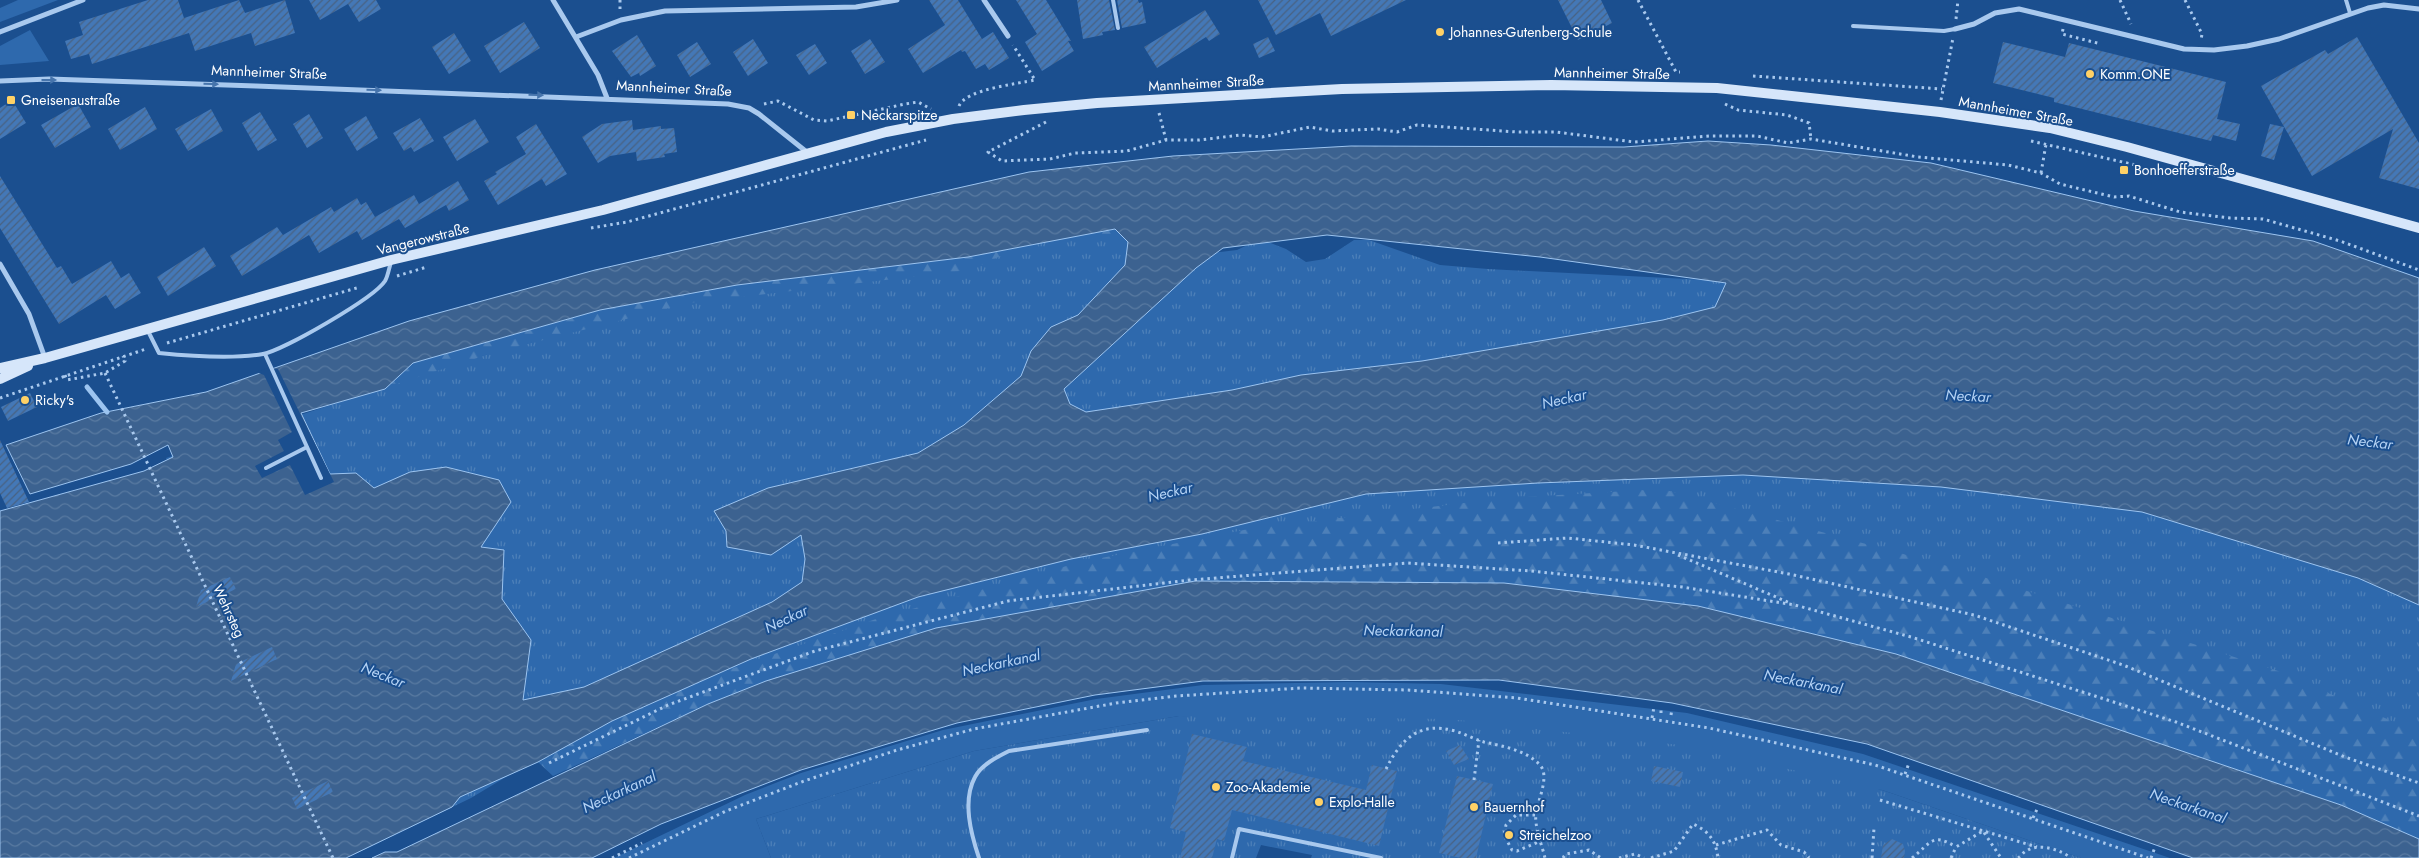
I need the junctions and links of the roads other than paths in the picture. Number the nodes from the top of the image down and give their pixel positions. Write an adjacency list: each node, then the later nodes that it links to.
1 (83, 0): 13 (street)
2 (553, 0): 15 (street)
3 (897, 0): 15 (street)
4 (984, 0): 14 (street)
5 (1113, 0): 11 (lane)
6 (2346, 0): 9 (lane)
7 (2384, 2): 8 (street); 9 (street)
8 (2419, 8)
9 (2350, 13): 12 (street)
10 (1854, 26): 12 (lane)
11 (1118, 28)
12 (1955, 29)
13 (0, 32)
14 (1008, 36)
15 (576, 37): 17 (street)
16 (0, 81): 17 (street, Mannheimer Straße, one-way to 17)
17 (607, 98): 18 (street, Mannheimer Straße)
18 (809, 154): 19 (street, Mannheimer Straße); 20 (street, Vangerowstraße)
19 (2419, 228)
20 (391, 260): 22 (street, Vangerowstraße); 23 (lane)
21 (0, 264): 24 (street)
22 (147, 329): 23 (lane); 24 (street, Vangerowstraße)
23 (265, 354): 27 (lane)
24 (45, 358): 25 (street, Vangerowstraße); 26 (street, Vangerowstraße)
25 (0, 368)
26 (0, 379)
27 (307, 447): 28 (lane); 29 (lane)
28 (266, 468)
29 (321, 478)
30 (1147, 730): 31 (lane)
31 (979, 858)
32 (1232, 858): 33 (lane)
33 (1381, 858)

